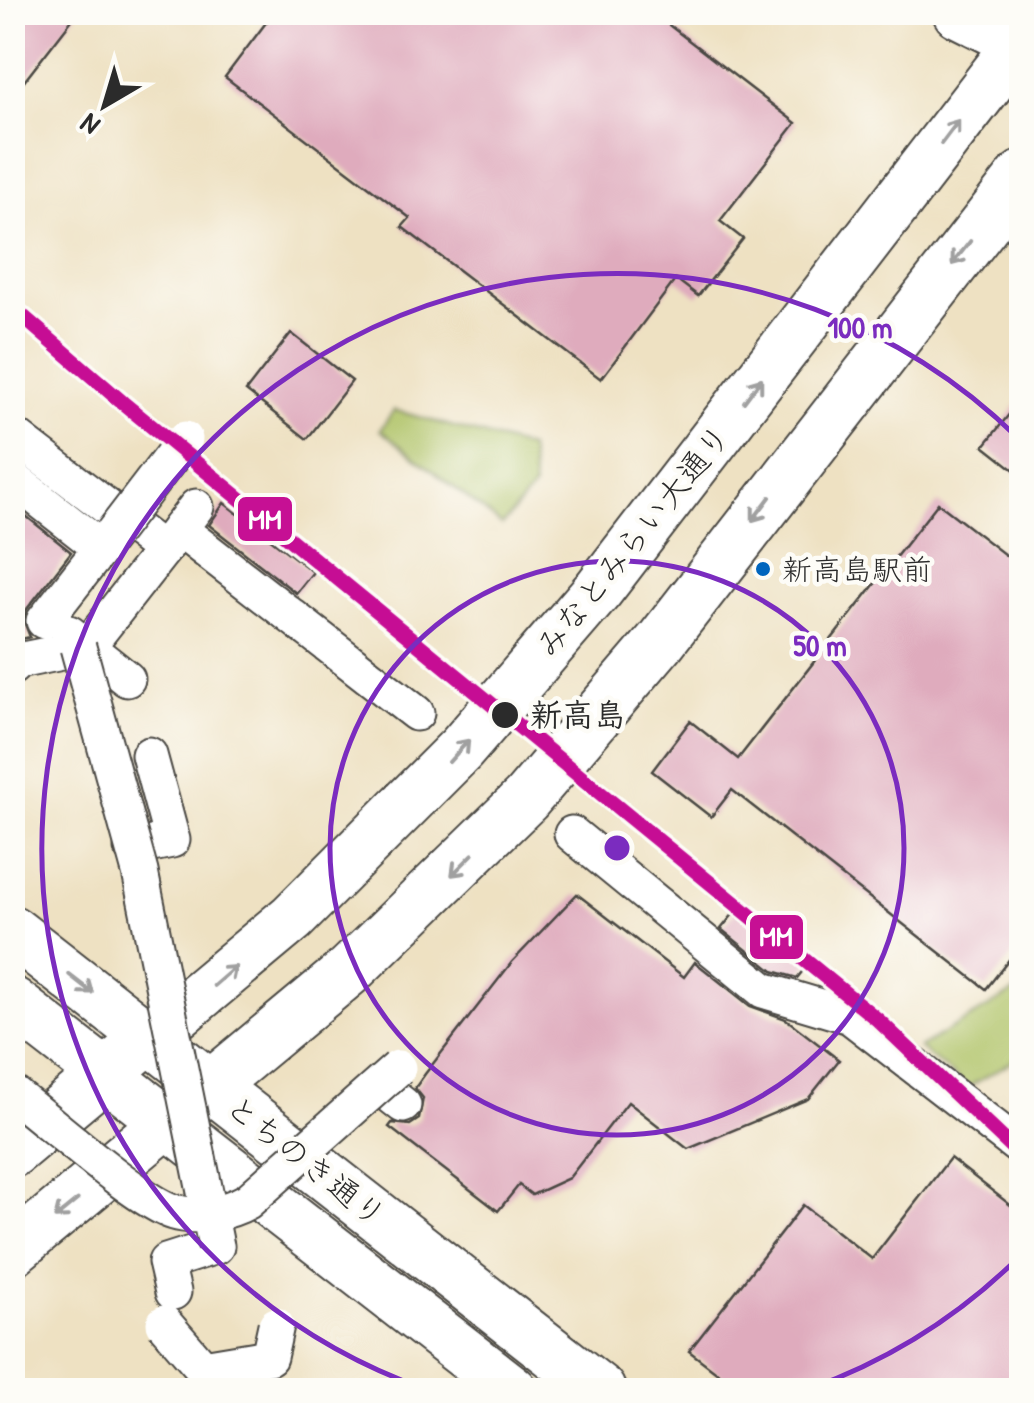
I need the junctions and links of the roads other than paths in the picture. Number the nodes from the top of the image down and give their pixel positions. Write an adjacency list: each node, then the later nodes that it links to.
1 (958, 12): 2 (street)
2 (1021, 42): 19 (street, みなとみらい大通り, one-way to 2)
3 (1022, 176): 22 (street, one-way to 22)
4 (12, 434): 7 (street)
5 (185, 439): 8 (street, bridge)
6 (12, 478): 8 (street)
7 (180, 528): 10 (street); 13 (street)
8 (107, 540): 9 (street)
9 (46, 620): 10 (street); 16 (street, bridge)
10 (88, 647): 11 (street); 12 (street)
11 (12, 668)
12 (127, 679)
13 (416, 713)
14 (149, 755): 16 (street)
15 (572, 834): 25 (street)
16 (136, 860): 27 (street, bridge)
17 (12, 930): 19 (street, とちのき通り, one-way to 19)
18 (12, 1002): 20 (street)
19 (150, 1038): 20 (street, みなとみらい大通り); 22 (street, とちのき通り)
20 (106, 1076): 24 (street, とちのき通り); 26 (street, みなとみらい大通り)
21 (393, 1086): 27 (street, bridge)
22 (212, 1087): 24 (street); 31 (street, とちのき通り)
23 (12, 1093): 27 (street, bridge)
24 (168, 1125): 28 (street, one-way to 28); 30 (street, とちのき通り)
25 (1022, 1149)
26 (12, 1152)
27 (212, 1229): 29 (street, bridge)
28 (12, 1252)
29 (276, 1325)
30 (512, 1390)
31 (600, 1390)

